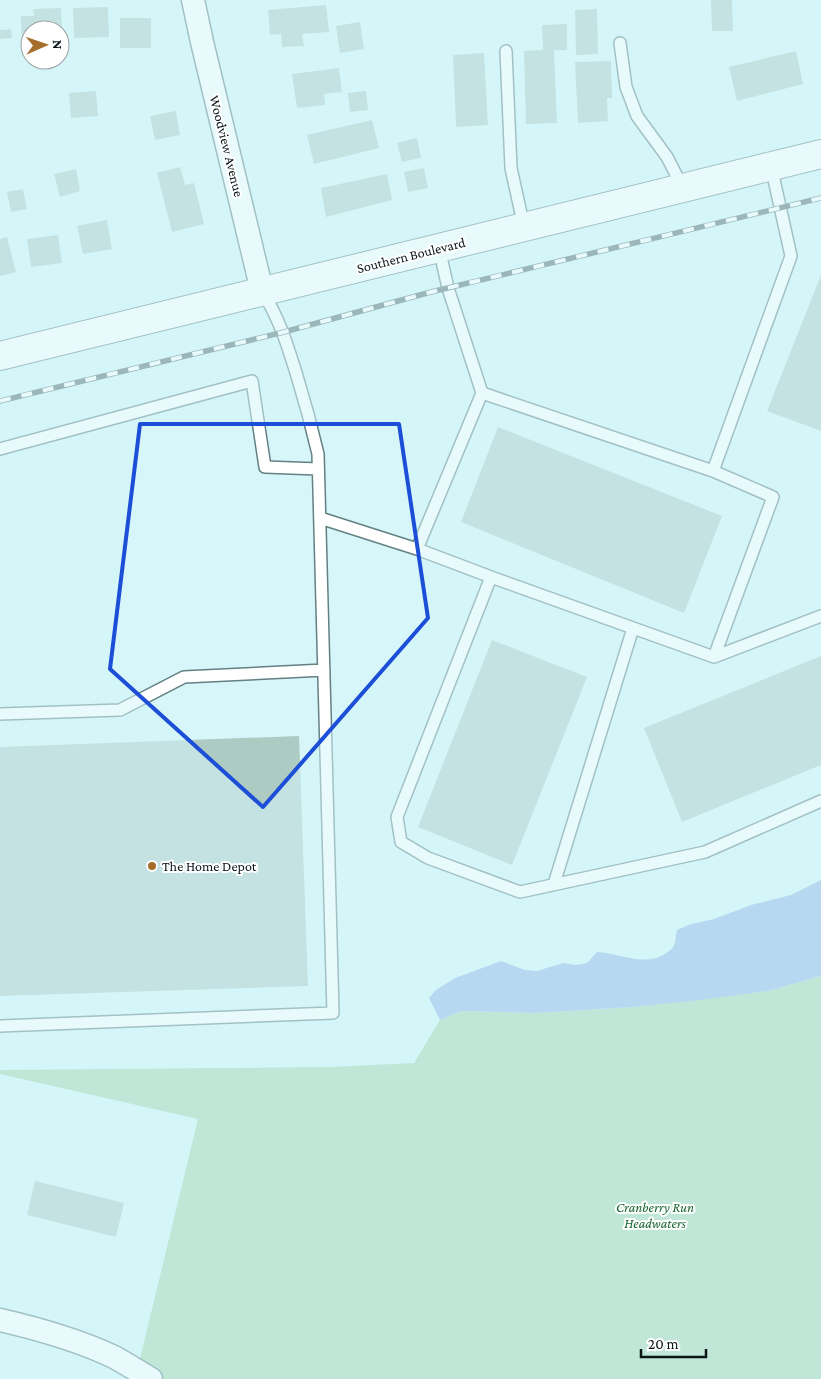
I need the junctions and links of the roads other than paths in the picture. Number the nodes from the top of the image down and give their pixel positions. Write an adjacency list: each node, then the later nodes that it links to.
1 (193, 0): 9 (street, Woodview Avenue)
2 (620, 43): 6 (lane)
3 (506, 51): 7 (lane)
4 (821, 154): 5 (street, Southern Boulevard)
5 (771, 166): 6 (street, Southern Boulevard); 14 (lane)
6 (683, 188): 7 (street, Southern Boulevard)
7 (524, 227): 8 (street, Southern Boulevard)
8 (439, 248): 9 (street, Southern Boulevard); 11 (lane)
9 (262, 291): 10 (street, Southern Boulevard); 13 (lane)
10 (0, 356)
11 (482, 393): 14 (lane); 16 (lane)
12 (0, 449): 13 (lane)
13 (318, 469): 15 (lane)
14 (712, 471): 20 (lane)
15 (320, 518): 16 (lane); 21 (lane)
16 (417, 548): 17 (lane)
17 (491, 577): 19 (lane); 24 (lane)
18 (821, 616): 20 (lane)
19 (633, 628): 20 (lane); 24 (lane)
20 (714, 657)
21 (324, 670): 22 (lane); 25 (lane)
22 (0, 714)
23 (821, 802): 24 (lane)
24 (554, 884)
25 (0, 1026)
26 (0, 1320): 27 (street)
27 (151, 1379)

